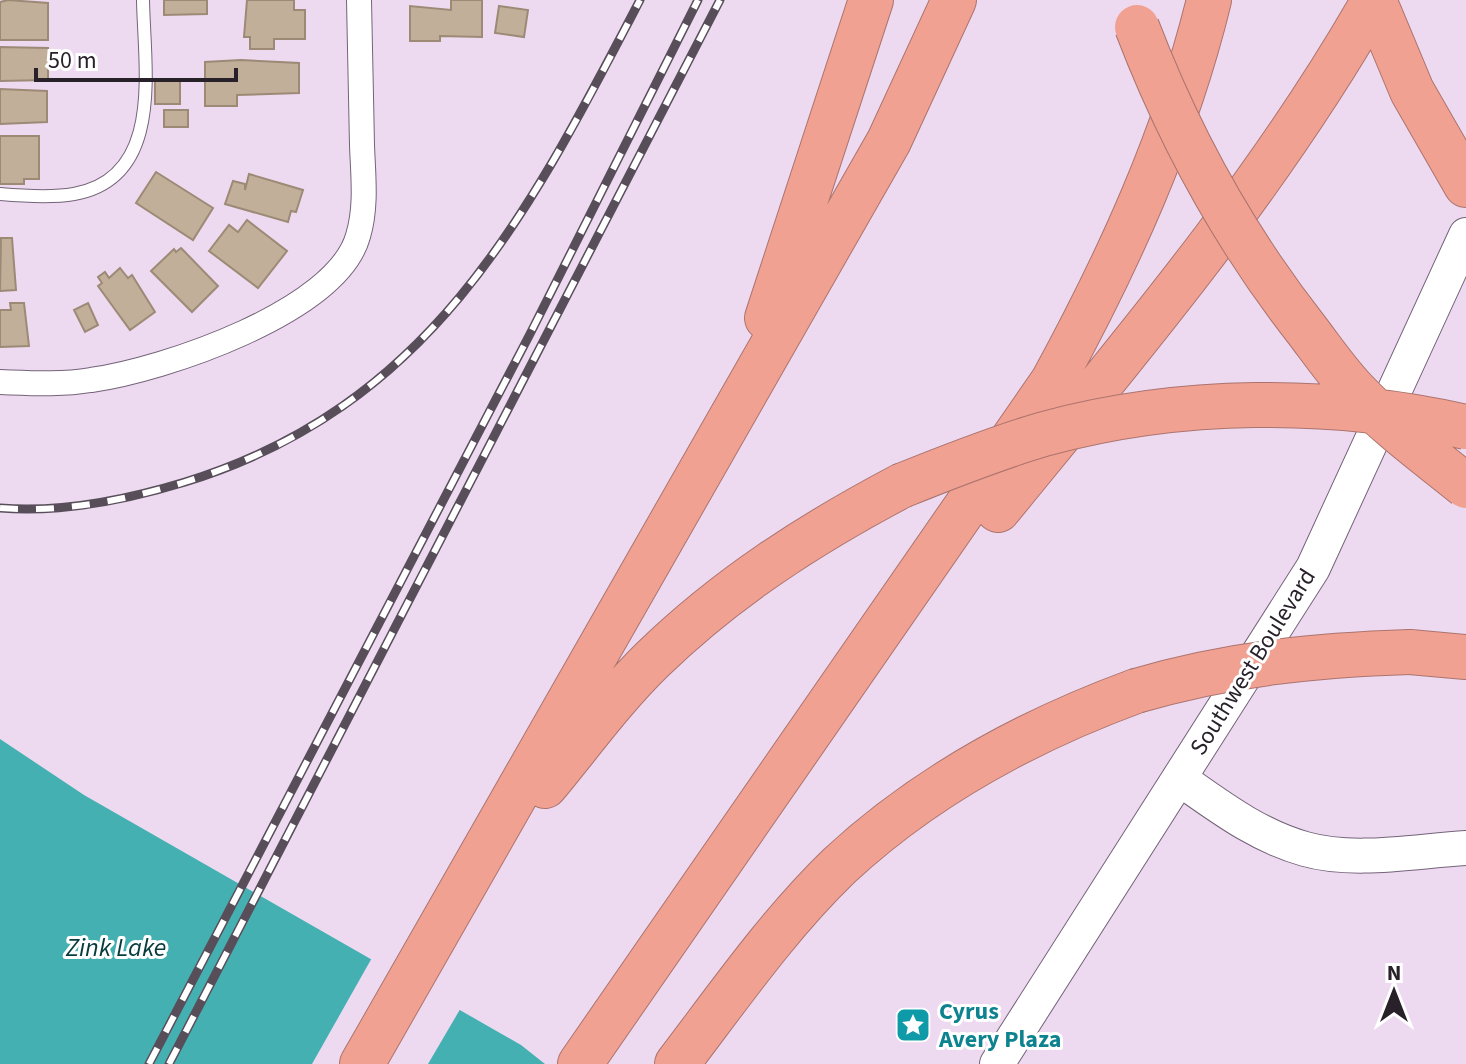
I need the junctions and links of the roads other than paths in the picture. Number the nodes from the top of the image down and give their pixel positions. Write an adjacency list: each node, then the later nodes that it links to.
1 (143, 0): 9 (lane)
2 (359, 0): 11 (street)
3 (871, 0): 12 (highway)
4 (954, 0): 12 (highway)
5 (1209, 0): 16 (highway)
6 (1374, 0): 8 (highway); 16 (highway)
7 (1132, 13): 14 (highway, bridge)
8 (1466, 185)
9 (0, 194)
10 (1466, 235): 17 (main road, Southwest Boulevard)
11 (0, 382)
12 (741, 400): 19 (highway)
13 (1466, 427): 19 (highway, bridge)
14 (1466, 486)
15 (1466, 657): 22 (highway, bridge)
16 (779, 778): 21 (highway)
17 (1180, 779): 18 (main road); 23 (main road, Southwest Boulevard)
18 (1466, 848)
19 (478, 863): 20 (highway)
20 (362, 1064)
21 (580, 1064)
22 (677, 1064)
23 (997, 1064)

